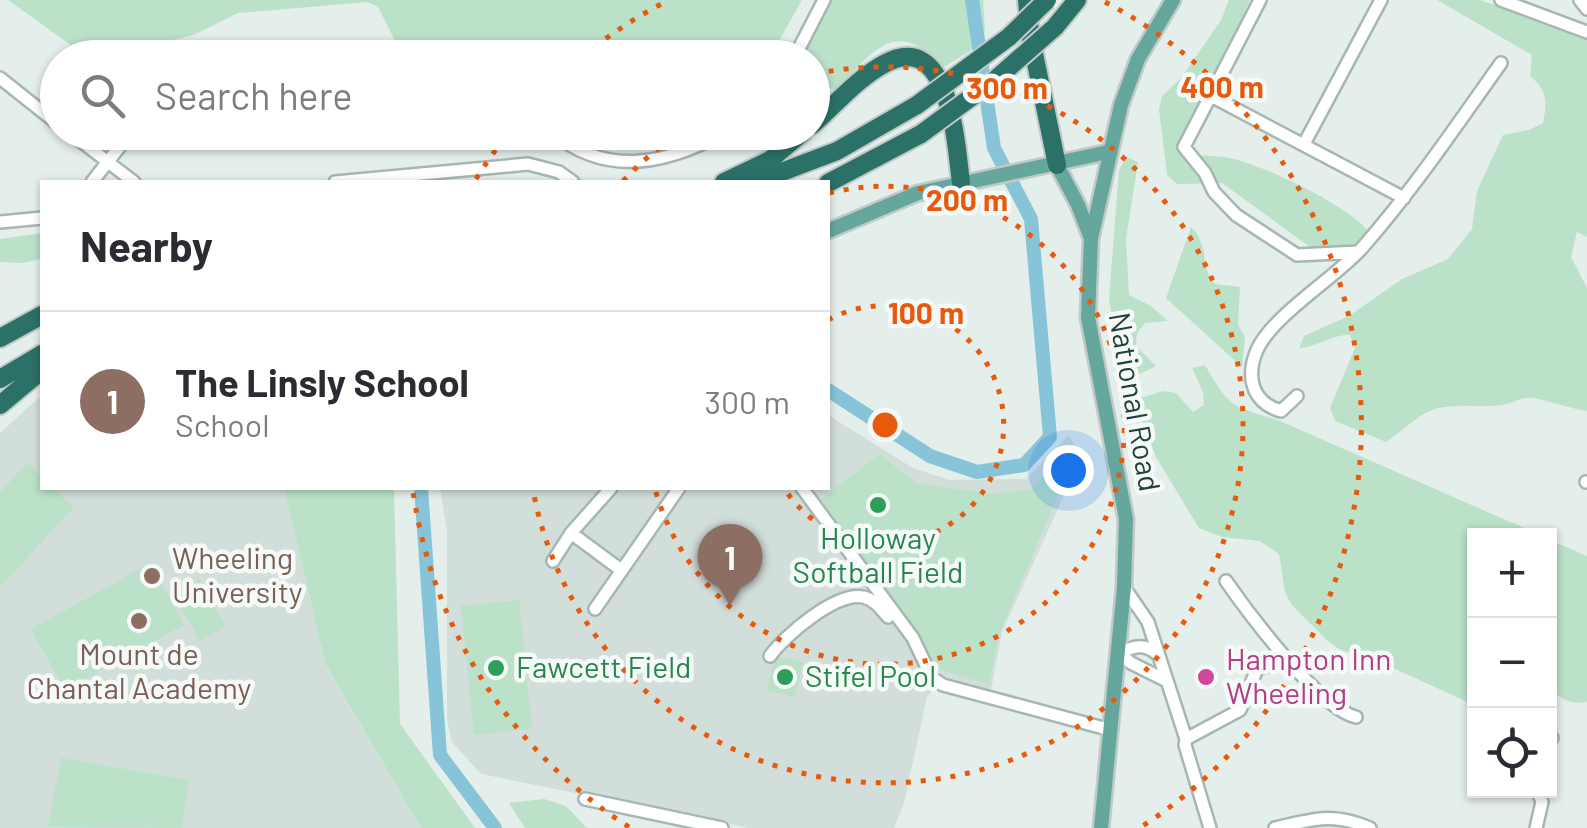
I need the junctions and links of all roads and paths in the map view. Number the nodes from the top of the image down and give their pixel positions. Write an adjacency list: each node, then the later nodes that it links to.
1 (824, 0): 12 (street)
2 (1027, 0): 26 (highway)
3 (1047, 0): 32 (highway, bridge)
4 (1078, 0): 33 (highway, bridge)
5 (1173, 0): 24 (main road, National Road)
6 (1260, 0): 15 (street)
7 (1380, 0): 18 (street)
8 (1501, 0): 11 (street)
9 (1580, 0): 10 (street)
10 (1587, 9)
11 (1587, 32)
12 (803, 40)
13 (1500, 63): 35 (street)
14 (0, 78): 17 (street)
15 (1211, 96): 18 (street); 40 (street)
16 (830, 109): 34 (highway)
17 (40, 110)
18 (1304, 144): 35 (street)
19 (91, 150): 25 (street)
20 (116, 150): 25 (street)
21 (576, 150): 22 (street)
22 (692, 150)
23 (782, 150): 31 (highway)
24 (1108, 152): 26 (main road); 39 (main road, National Road)
25 (106, 162): 27 (street); 28 (street)
26 (1051, 166): 34 (main road); 39 (main road)
27 (93, 180)
28 (131, 180)
29 (356, 180): 30 (street)
30 (571, 180)
31 (728, 180)
32 (760, 180)
33 (830, 182)
34 (967, 182): 38 (main road)
35 (1404, 198): 40 (street)
36 (40, 218): 37 (street)
37 (0, 222)
38 (830, 230)
39 (1090, 240): 58 (main road, National Road)
40 (1358, 252): 47 (street)
41 (39, 317): 42 (highway); 43 (highway)
42 (0, 327)
43 (0, 338)
44 (40, 355): 46 (highway)
45 (40, 372): 48 (highway)
46 (0, 379)
47 (1298, 396)
48 (0, 405)
49 (608, 490): 54 (street)
50 (677, 490): 56 (street)
51 (794, 490): 53 (street)
52 (803, 490): 53 (street)
53 (822, 516): 60 (street)
54 (571, 534): 55 (street); 56 (street)
55 (553, 561)
56 (620, 570): 59 (street)
57 (1226, 581): 64 (street)
58 (1124, 587): 61 (main road, National Road); 62 (street)
59 (595, 609)
60 (919, 651): 63 (street); 68 (street)
61 (1119, 653): 62 (street); 65 (street); 68 (main road, National Road)
62 (1158, 655): 65 (street); 66 (street)
63 (770, 656)
64 (1289, 659): 67 (street); 69 (street)
65 (1136, 665): 66 (street)
66 (1165, 680): 69 (street)
67 (1356, 716)
68 (1112, 730): 74 (main road, National Road)
69 (1186, 739): 75 (street)
70 (1540, 798): 78 (street)
71 (585, 799): 72 (street)
72 (684, 824): 73 (street)
73 (722, 828)
74 (1101, 828)
75 (1210, 828)
76 (1275, 828): 77 (street)
77 (1370, 828)
78 (1536, 828)

